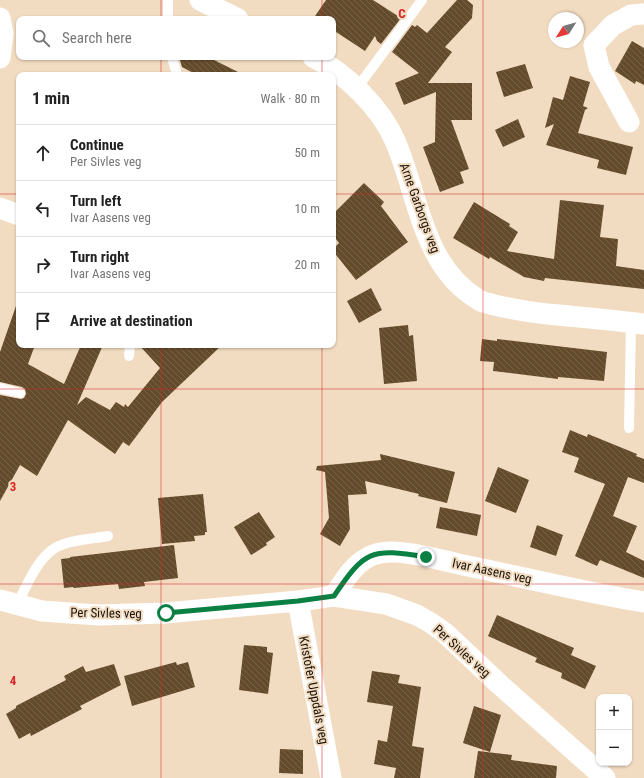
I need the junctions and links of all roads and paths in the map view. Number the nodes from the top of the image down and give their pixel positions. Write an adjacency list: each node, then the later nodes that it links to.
1 (168, 0): 5 (lane)
2 (200, 0): 6 (street)
3 (422, 0): 14 (lane)
4 (644, 14): 15 (street)
5 (168, 16)
6 (232, 16)
7 (0, 18): 8 (street)
8 (0, 58)
9 (173, 60): 11 (lane)
10 (319, 60): 12 (street, Arne Garborgs veg)
11 (176, 72)
12 (336, 72)
13 (336, 72): 14 (street, Arne Garborgs veg)
14 (357, 88): 18 (street, Arne Garborgs veg)
15 (629, 122)
16 (0, 208): 17 (street)
17 (16, 214)
18 (638, 323): 23 (lane)
19 (130, 348): 20 (lane)
20 (129, 356)
21 (0, 388): 22 (lane)
22 (20, 393)
23 (629, 428)
24 (108, 536): 27 (lane)
25 (334, 596): 26 (street, Per Sivles veg); 28 (street, Ivar Aasens veg); 30 (street, Per Sivles veg)
26 (298, 601): 27 (street, Per Sivles veg); 29 (street, Kristofer Uppdals veg)
27 (9, 602)
28 (644, 602)
29 (331, 778)
30 (605, 778)

